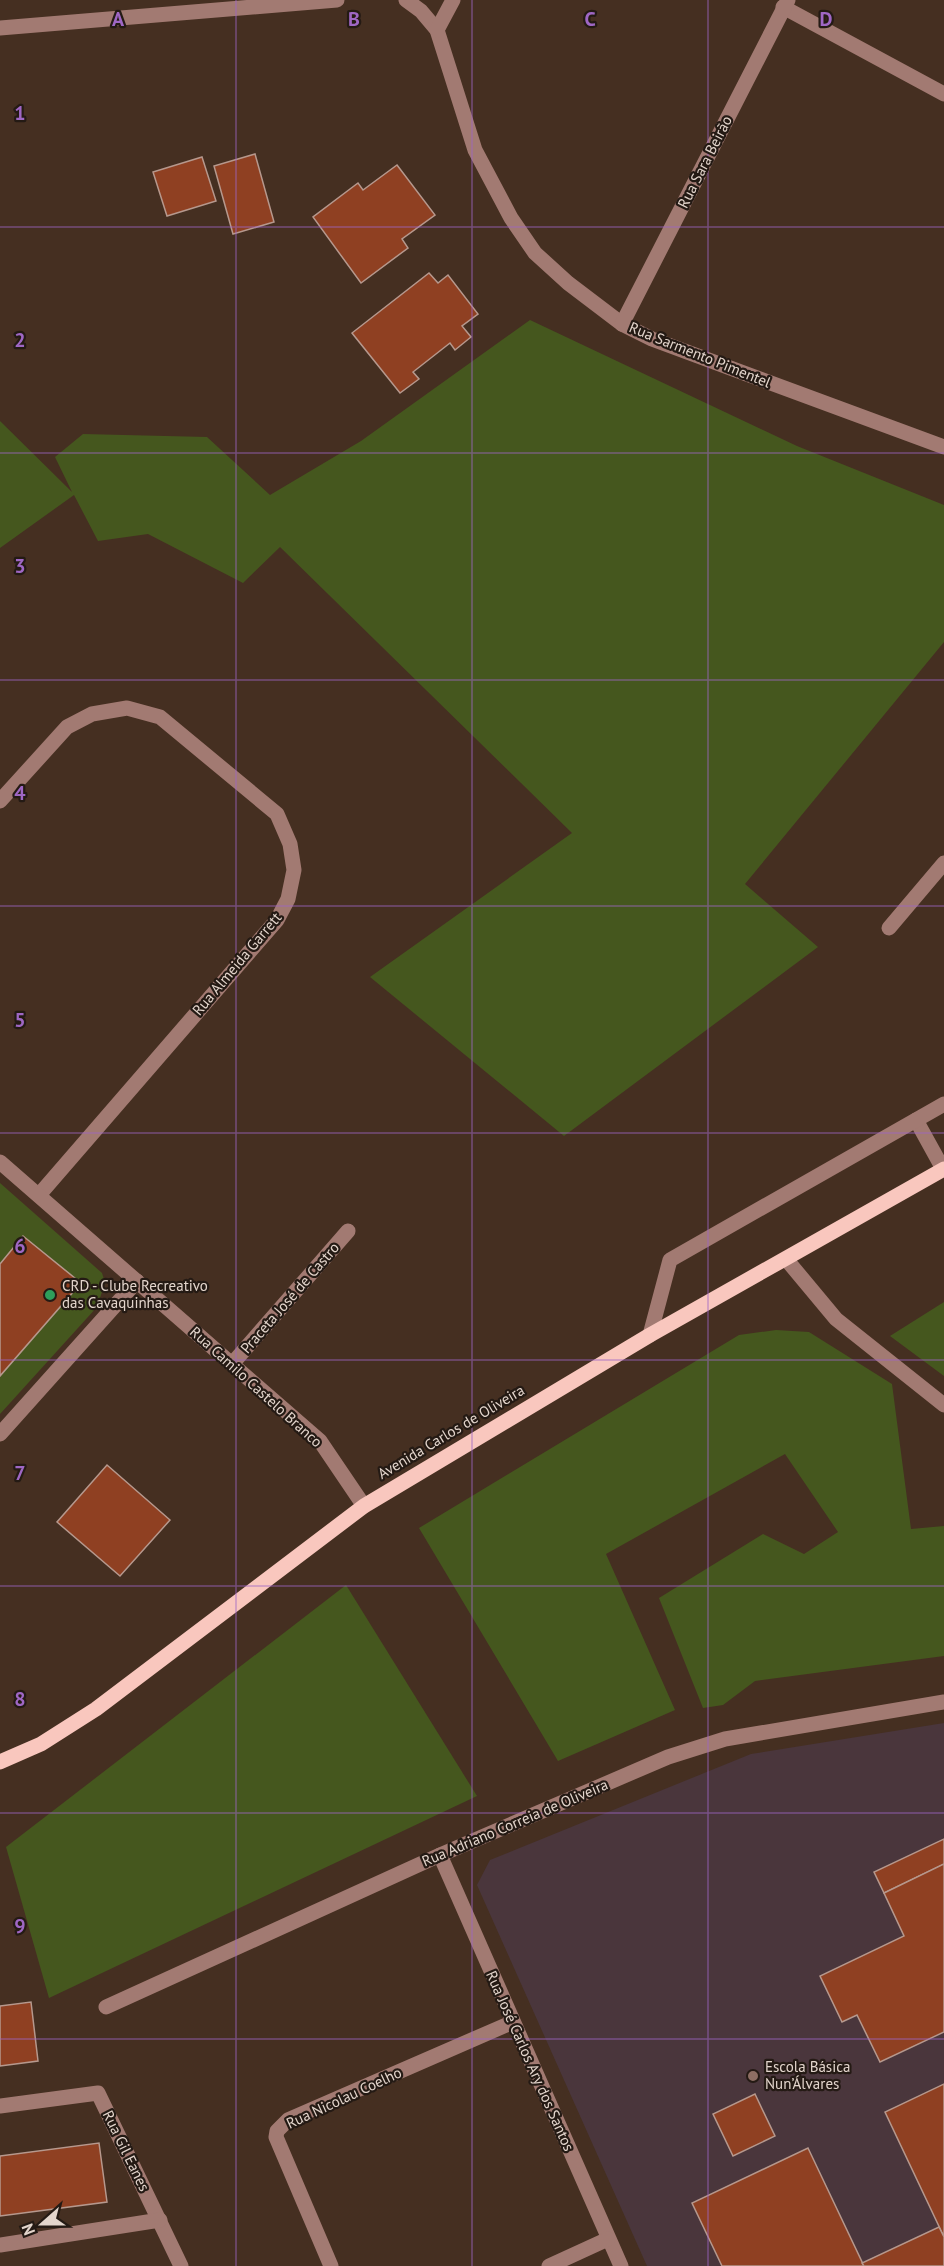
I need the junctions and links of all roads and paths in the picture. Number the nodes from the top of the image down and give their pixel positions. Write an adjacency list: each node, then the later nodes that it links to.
1 (337, 0): 5 (street)
2 (406, 0): 6 (street)
3 (453, 0): 6 (street)
4 (785, 4): 7 (street); 8 (street, Rua Sara Beirão)
5 (0, 28)
6 (437, 30): 8 (street, Rua Sarmento Pimentel)
7 (944, 94)
8 (622, 324): 9 (street, Rua Sarmento Pimentel)
9 (944, 447)
10 (0, 801): 17 (street, Rua Almeida Garrett)
11 (944, 863): 12 (street)
12 (889, 928)
13 (944, 1104): 14 (street)
14 (916, 1120): 16 (street); 21 (street)
15 (0, 1162): 17 (street, Rua Camilo Castelo Branco)
16 (944, 1169): 19 (main road, Avenida Carlos de Oliveira)
17 (39, 1195): 20 (street, Rua Camilo Castelo Branco)
18 (348, 1231): 22 (street, Praceta José de Castro)
19 (786, 1259): 21 (main road, Avenida Carlos de Oliveira); 23 (street)
20 (137, 1281): 22 (street, Rua Camilo Castelo Branco); 24 (street)
21 (650, 1335): 25 (main road, Avenida Carlos de Oliveira)
22 (232, 1364): 25 (street, Rua Camilo Castelo Branco)
23 (944, 1405)
24 (0, 1434)
25 (364, 1506): 27 (main road, Avenida Carlos de Oliveira)
26 (944, 1702): 28 (street, Rua Adriano Correia de Oliveira)
27 (0, 1762)
28 (440, 1855): 29 (street, Rua Adriano Correia de Oliveira); 30 (street, Rua José Carlos Ary dos Santos)
29 (106, 2007)
30 (513, 2022): 33 (street, Rua José Carlos Ary dos Santos); 36 (street, Rua Nicolau Coelho)
31 (0, 2106): 32 (street, Rua Gil Eanes)
32 (160, 2220): 34 (street); 35 (street, Rua Gil Eanes)
33 (608, 2239): 37 (street); 38 (street, Rua José Carlos Ary dos Santos)
34 (0, 2245)
35 (181, 2266)
36 (331, 2266)
37 (549, 2266)
38 (621, 2266)

